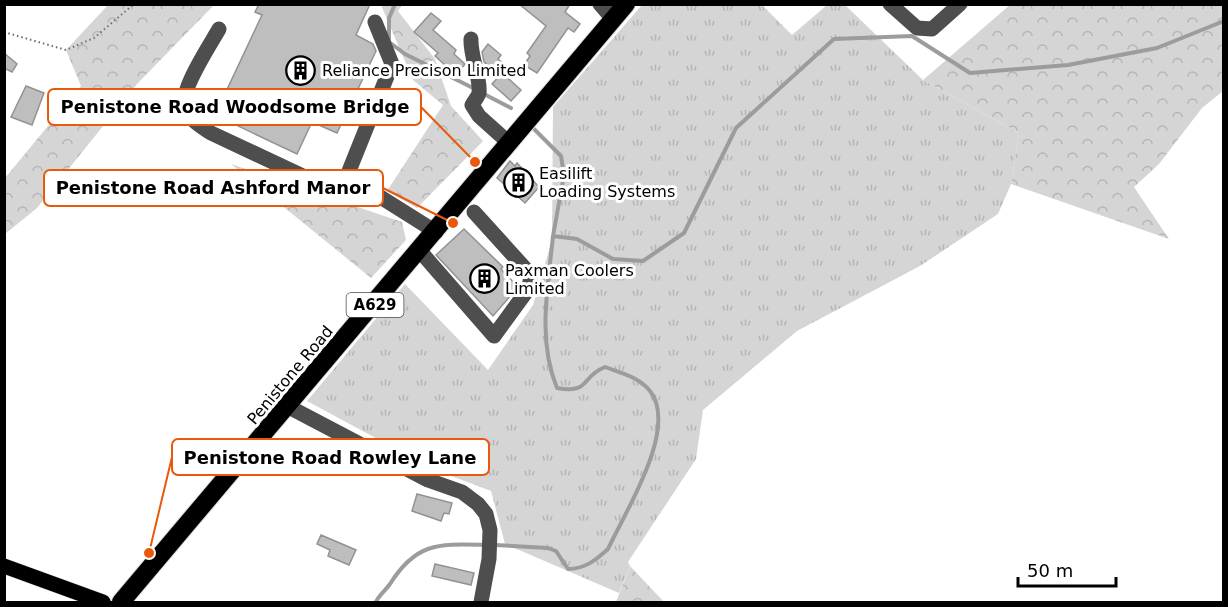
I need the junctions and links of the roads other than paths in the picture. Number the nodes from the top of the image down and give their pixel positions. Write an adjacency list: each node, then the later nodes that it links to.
1 (600, 4): 5 (street)
2 (626, 4): 5 (highway, Penistone Road / A629)
3 (890, 4): 4 (street)
4 (960, 4)
5 (613, 19): 9 (highway, Penistone Road / A629)
6 (375, 22): 10 (street)
7 (219, 29): 10 (street)
8 (471, 39): 9 (street)
9 (509, 143): 12 (highway, Penistone Road / A629)
10 (371, 191): 12 (street)
11 (474, 212): 13 (street)
12 (436, 232): 13 (highway, Penistone Road / A629)
13 (420, 250): 14 (highway, Penistone Road / A629)
14 (289, 407): 17 (highway, Penistone Road / A629); 18 (street)
15 (4, 566): 16 (main road)
16 (103, 603)
17 (121, 603)
18 (481, 603)

